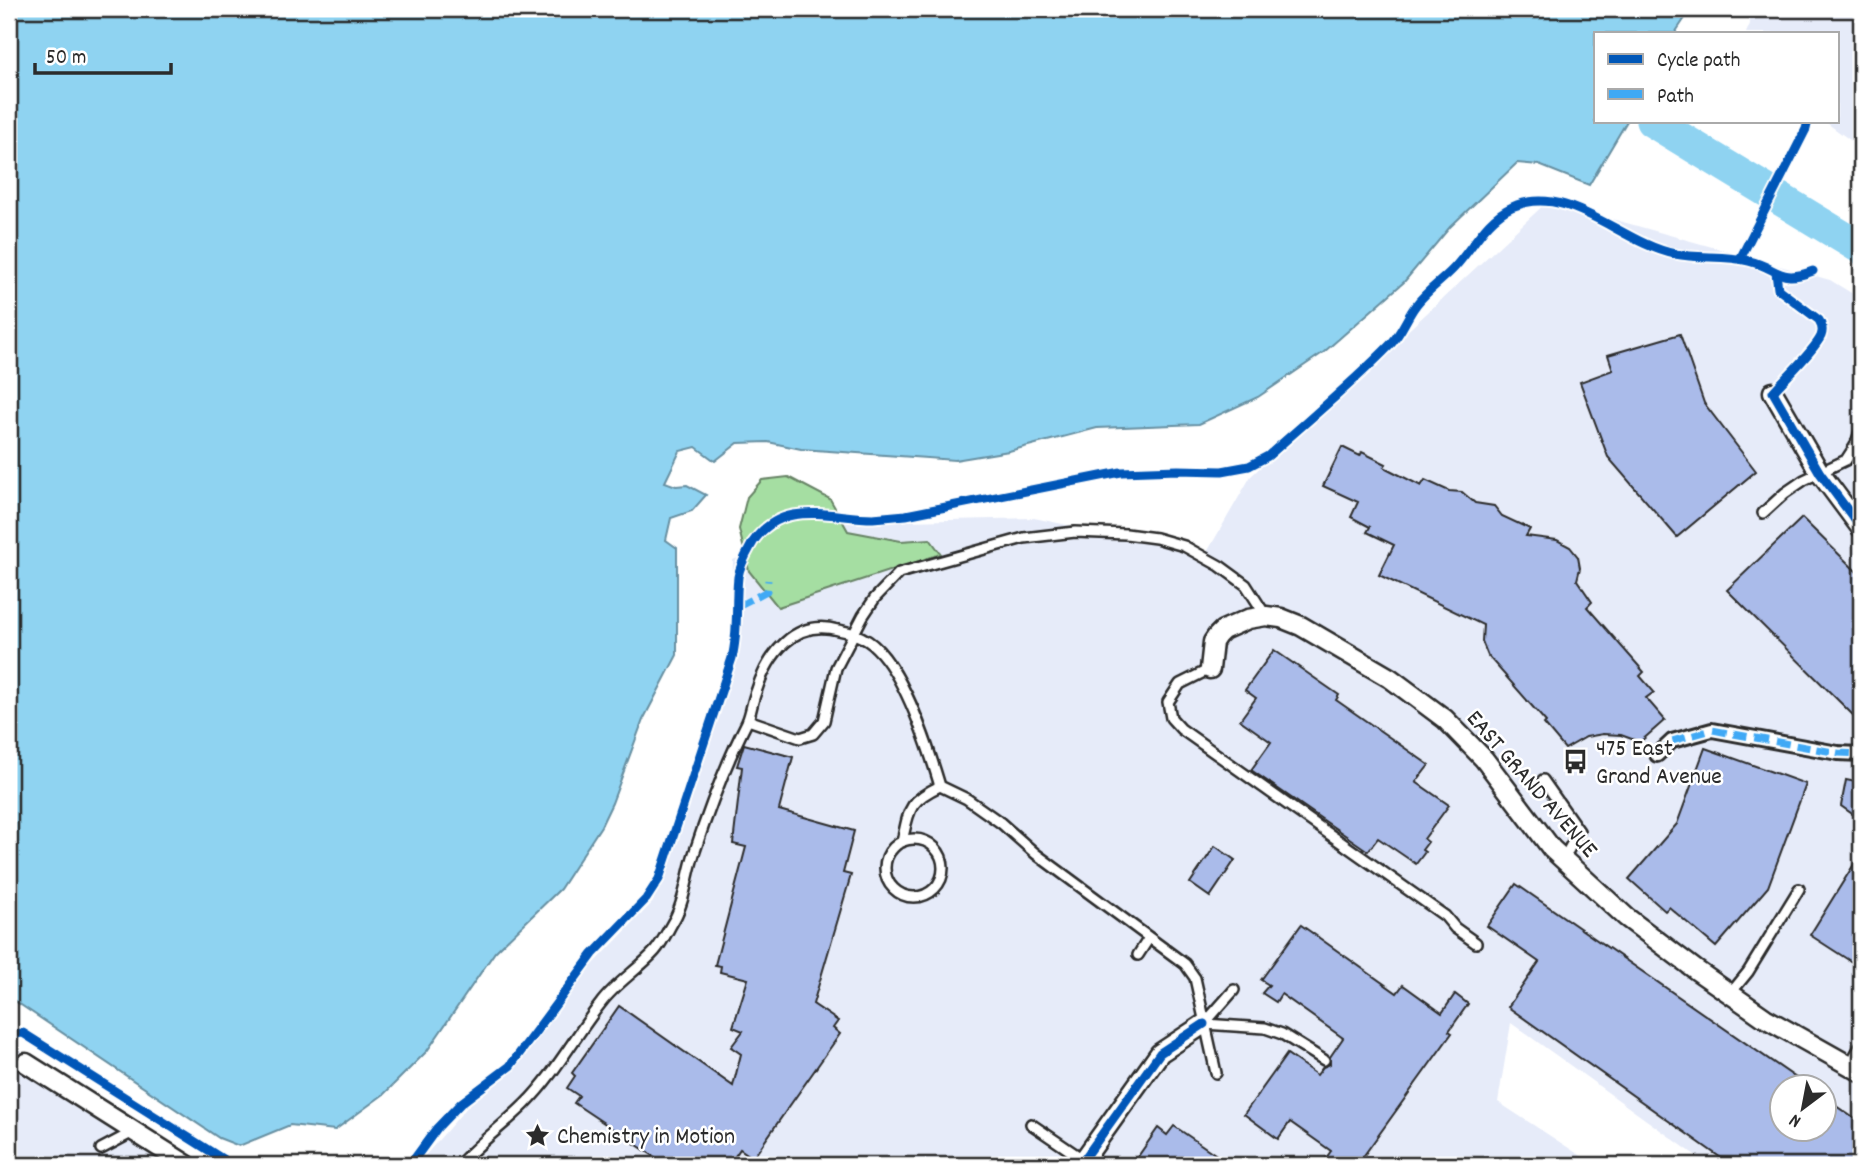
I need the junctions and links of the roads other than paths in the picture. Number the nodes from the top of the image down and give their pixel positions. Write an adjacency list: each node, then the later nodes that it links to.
1 (1773, 392): 3 (street)
2 (1861, 429): 3 (lane)
3 (1820, 473): 4 (lane); 5 (street)
4 (1763, 513)
5 (1861, 528)
6 (1266, 616): 7 (lane); 8 (street); 15 (street, EAST GRAND AVENUE)
7 (853, 634): 9 (lane); 9 (lane); 13 (lane)
8 (1210, 669): 18 (lane)
9 (748, 720): 33 (lane)
10 (1861, 754): 11 (street)
11 (1657, 755)
12 (1543, 780): 15 (lane)
13 (940, 786): 14 (lane); 17 (lane)
14 (902, 842): 14 (lane)
15 (1563, 860): 21 (street, EAST GRAND AVENUE)
16 (1799, 889): 21 (lane)
17 (1149, 938): 19 (lane); 22 (lane)
18 (1476, 943)
19 (1138, 955)
20 (1234, 990): 22 (lane)
21 (1730, 994): 26 (street, EAST GRAND AVENUE)
22 (1204, 1024): 24 (lane); 27 (lane); 31 (street)
23 (1861, 1045): 26 (lane)
24 (1324, 1060)
25 (26, 1063): 29 (street)
26 (1855, 1069)
27 (1216, 1073)
28 (1031, 1124): 31 (lane)
29 (133, 1132): 30 (lane); 32 (street)
30 (101, 1149)
31 (1088, 1162)
32 (187, 1165)
33 (459, 1165)

